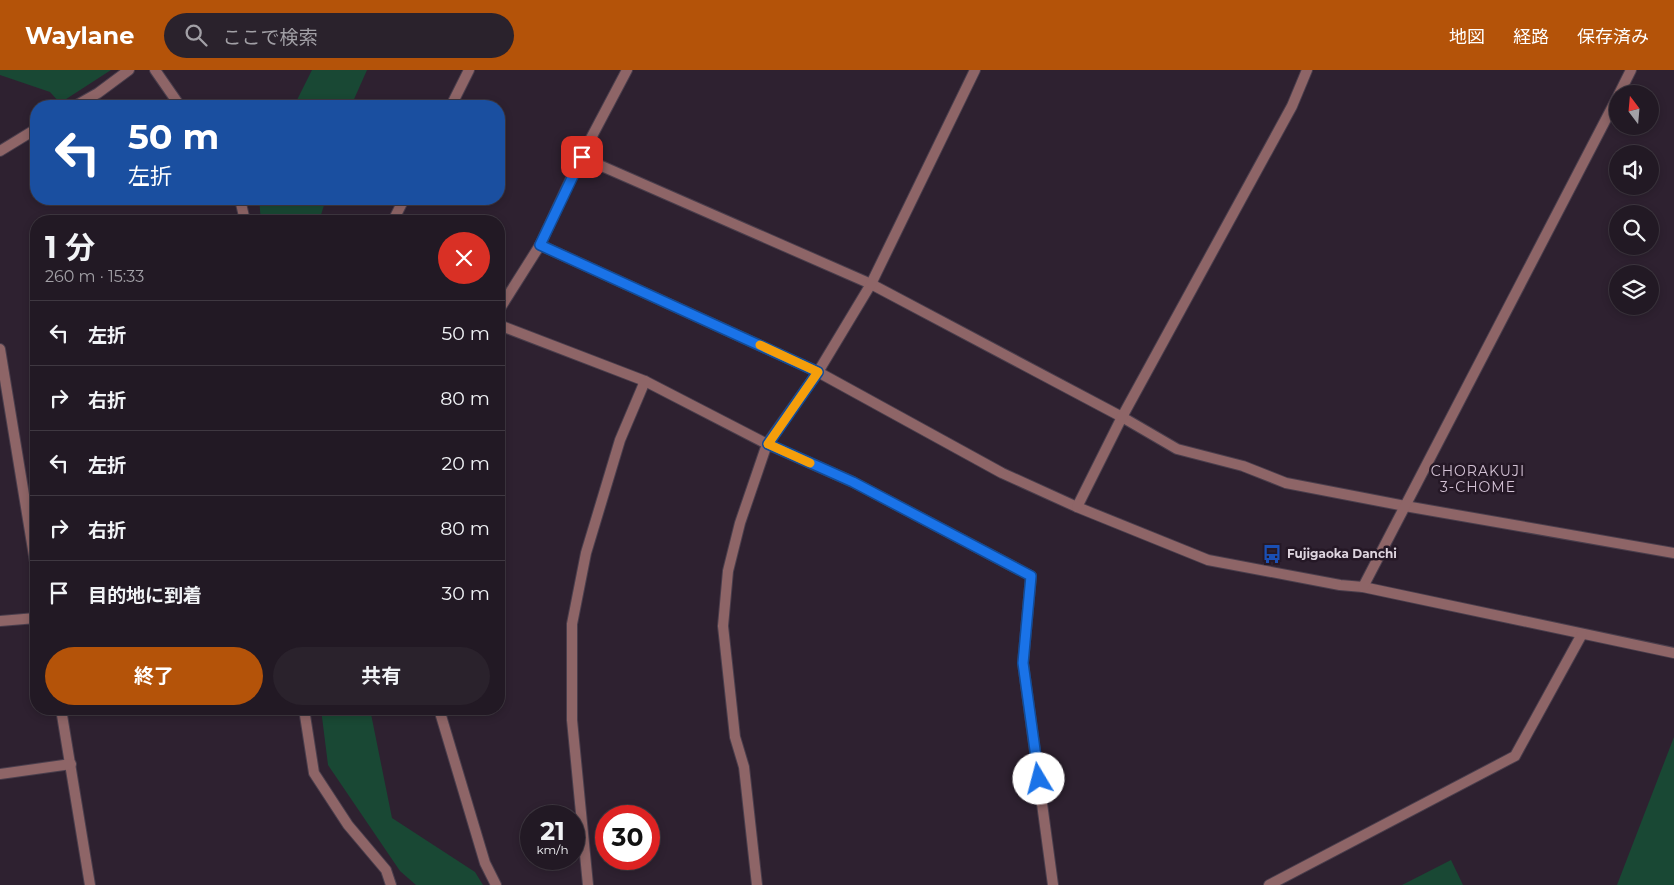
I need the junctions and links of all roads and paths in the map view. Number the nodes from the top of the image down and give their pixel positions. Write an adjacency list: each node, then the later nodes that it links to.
1 (129, 70): 9 (street)
2 (155, 70): 10 (street)
3 (469, 70): 11 (street)
4 (627, 70): 15 (street)
5 (975, 70): 17 (street)
6 (1307, 70): 23 (street)
7 (1631, 70): 8 (street)
8 (1623, 85)
9 (86, 100)
10 (176, 100)
11 (454, 100)
12 (1609, 112): 25 (street)
13 (30, 133): 14 (street)
14 (0, 151)
15 (582, 157): 16 (street); 17 (street)
16 (540, 245): 18 (street); 21 (street)
17 (871, 284): 21 (street); 23 (street)
18 (505, 300)
19 (505, 327): 22 (street)
20 (0, 349): 27 (street)
21 (818, 372): 24 (street); 26 (street)
22 (645, 381): 24 (street); 42 (street)
23 (1122, 417): 25 (street); 26 (street)
24 (768, 444): 43 (street); 44 (street)
25 (1405, 506): 28 (street); 29 (street)
26 (1077, 507): 29 (street)
27 (30, 532)
28 (1674, 553)
29 (1363, 587): 32 (street)
30 (30, 618): 31 (street)
31 (0, 621)
32 (1582, 634): 33 (street); 45 (street)
33 (1674, 653)
34 (62, 715): 37 (street)
35 (305, 715): 40 (street)
36 (441, 715): 41 (street)
37 (71, 764): 38 (street); 39 (street)
38 (0, 774)
39 (90, 885)
40 (391, 885)
41 (496, 885)
42 (588, 885)
43 (757, 885)
44 (1053, 885)
45 (1269, 885)

